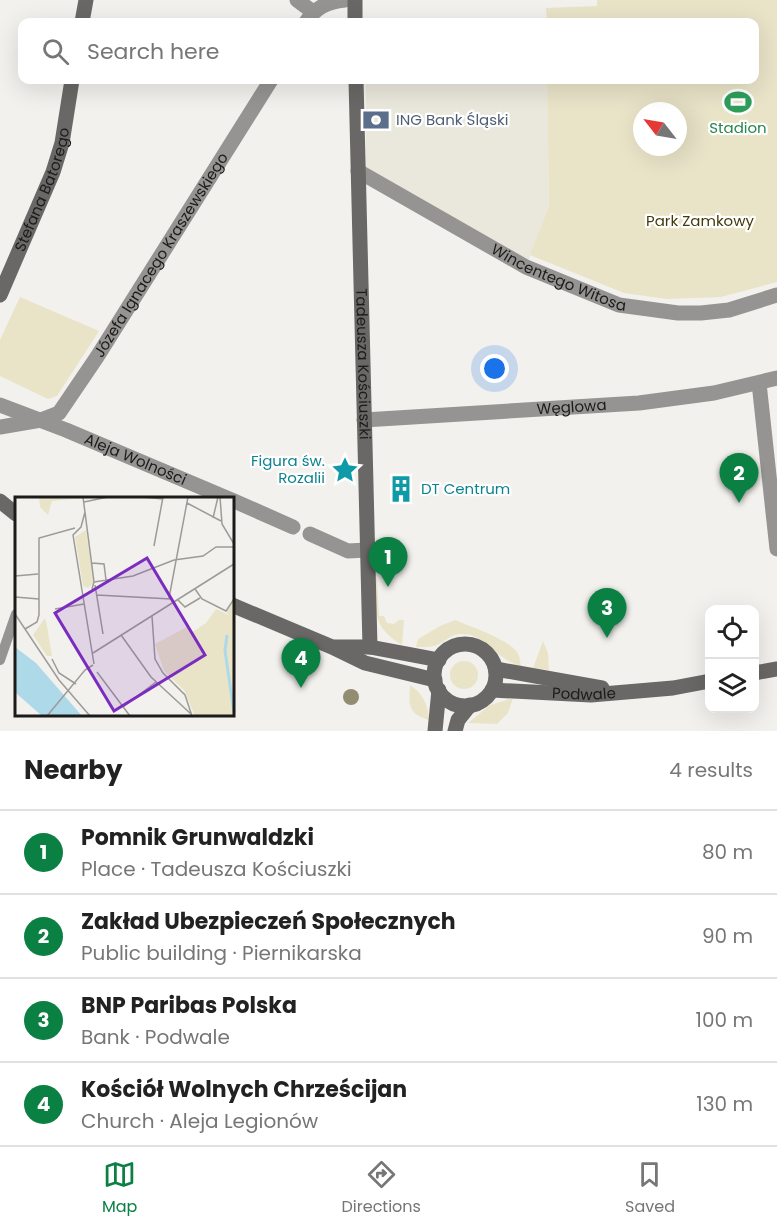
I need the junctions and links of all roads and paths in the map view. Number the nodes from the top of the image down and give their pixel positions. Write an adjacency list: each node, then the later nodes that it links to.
1 (86, 0): 6 (street)
2 (297, 0): 5 (street)
3 (345, 0): 5 (street)
4 (355, 0): 7 (street)
5 (309, 17)
6 (83, 18)
7 (355, 18)
8 (71, 84): 12 (street, Stefana Batorego)
9 (268, 84): 17 (street, Józefa Ignacego Kraszewskiego)
10 (356, 84): 11 (street, Tadeusza Kościuszki)
11 (358, 171): 13 (street, Wincentego Witosa); 18 (street, Tadeusza Kościuszki)
12 (0, 295)
13 (777, 295)
14 (777, 378): 15 (street, Węglowa)
15 (759, 383): 18 (street, Węglowa); 28 (street)
16 (0, 405): 17 (street, Aleja Wolności)
17 (41, 420): 19 (street); 20 (street, Aleja Wolności)
18 (364, 420): 29 (street, Tadeusza Kościuszki)
19 (0, 427)
20 (226, 497)
21 (234, 500): 26 (street, Aleja Wolności)
22 (0, 501): 23 (street)
23 (15, 513)
24 (0, 515): 25 (street)
25 (15, 521)
26 (293, 526)
27 (310, 534): 29 (street)
28 (777, 549)
29 (367, 550): 33 (street, Tadeusza Kościuszki)
30 (234, 606): 32 (street)
31 (15, 617): 34 (lane)
32 (332, 647): 33 (street); 40 (street)
33 (370, 647): 35 (street)
34 (0, 660)
35 (438, 660): 36 (street); 40 (street)
36 (496, 669): 41 (street); 42 (street, Podwale)
37 (777, 669): 38 (street)
38 (759, 672)
39 (705, 682): 42 (street)
40 (437, 685): 43 (street); 44 (street)
41 (492, 690): 42 (street, Podwale); 43 (street)
42 (620, 691)
43 (470, 705): 45 (street)
44 (435, 731)
45 (454, 731)

